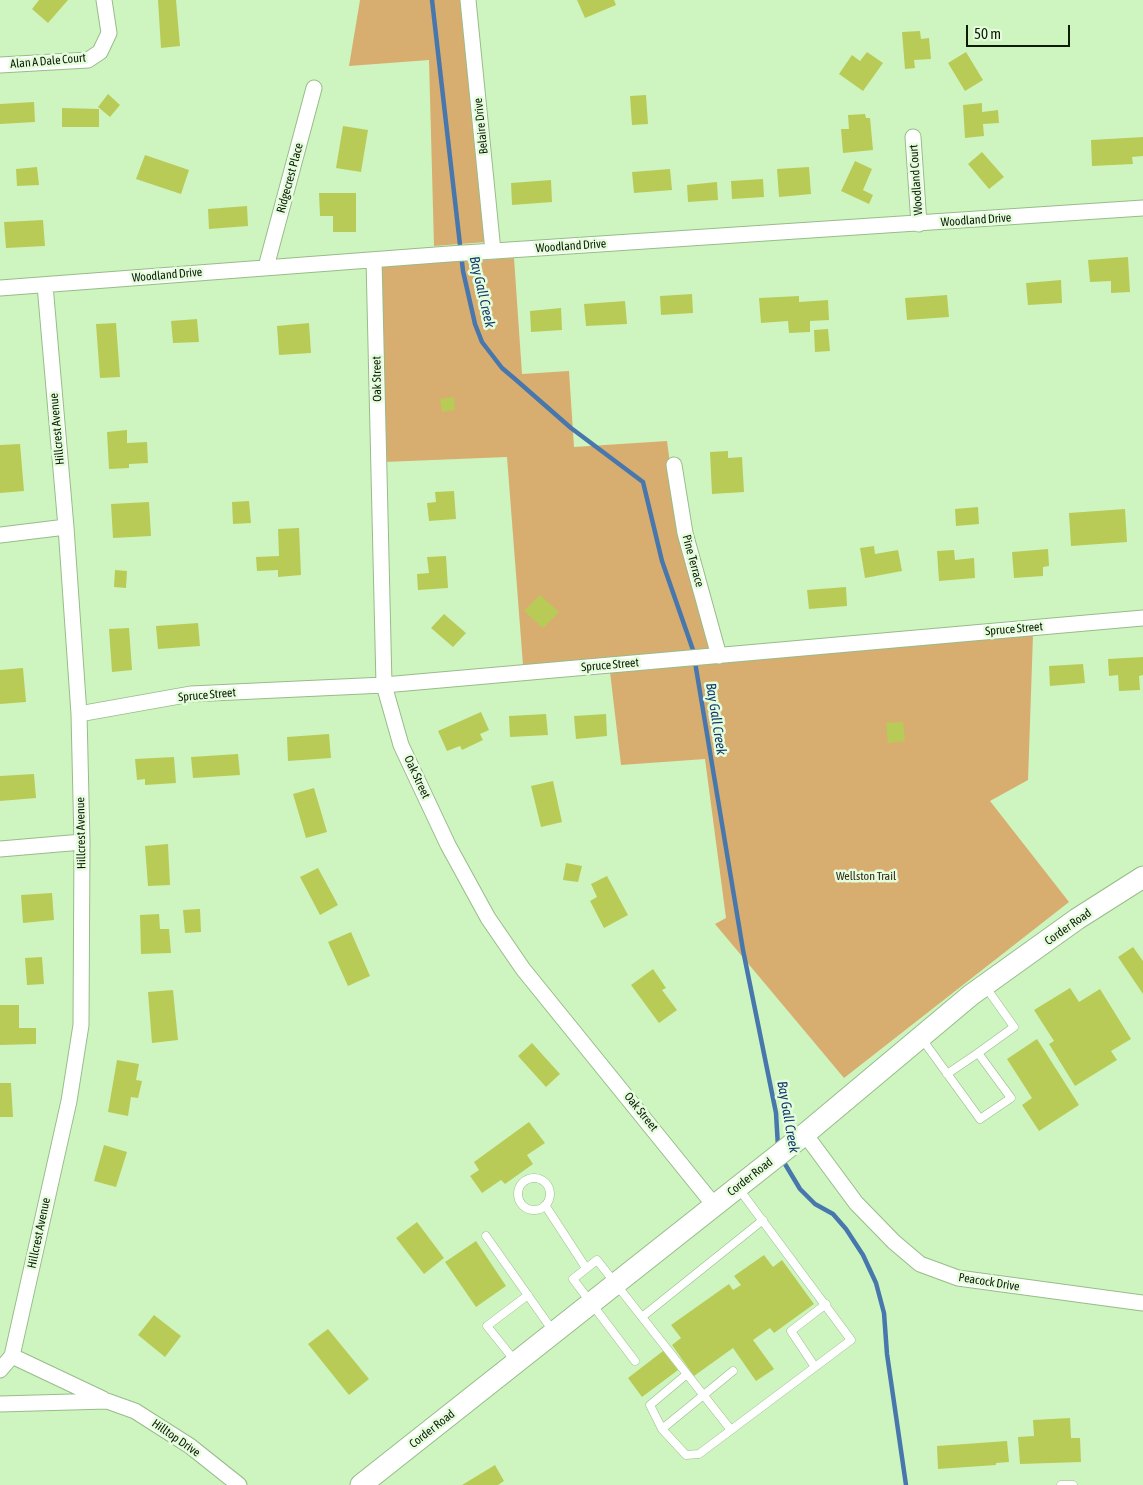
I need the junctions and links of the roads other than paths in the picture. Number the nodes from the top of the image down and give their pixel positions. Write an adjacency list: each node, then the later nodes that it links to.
1 (104, 0): 3 (street, Alan A Dale Court)
2 (468, 0): 8 (street, Belaire Drive)
3 (0, 65)
4 (314, 88): 10 (street, Ridgecrest Place)
5 (913, 137): 7 (street, Woodland Court)
6 (1143, 208): 7 (street, Woodland Drive)
7 (920, 224): 8 (street, Woodland Drive)
8 (493, 251): 9 (street, Woodland Drive)
9 (374, 260): 10 (street, Woodland Drive); 18 (street, Oak Street)
10 (266, 267): 11 (street, Woodland Drive)
11 (45, 285): 12 (street, Woodland Drive); 14 (street, Hillcrest Avenue)
12 (0, 288)
13 (674, 465): 17 (street, Pine Terrace)
14 (66, 527): 15 (street); 19 (street, Hillcrest Avenue)
15 (0, 535)
16 (1143, 618): 17 (street, Spruce Street)
17 (715, 656): 18 (street, Spruce Street)
18 (384, 685): 19 (street, Spruce Street); 30 (street, Oak Street)
19 (79, 714): 20 (street, Hillcrest Avenue)
20 (82, 842): 21 (street); 41 (street, Hillcrest Avenue)
21 (0, 849)
22 (1143, 877): 23 (street, Corder Road)
23 (985, 985): 24 (street, Corder Road); 25 (lane)
24 (920, 1038): 26 (lane); 27 (street, Corder Road)
25 (978, 1053): 26 (lane); 26 (lane)
26 (948, 1074)
27 (805, 1134): 28 (street, Corder Road); 37 (street, Peacock Drive)
28 (738, 1186): 30 (street, Corder Road); 31 (lane)
29 (545, 1205): 29 (lane); 33 (lane)
30 (714, 1205): 34 (street, Corder Road)
31 (763, 1220): 38 (lane); 39 (lane)
32 (486, 1236): 35 (lane)
33 (586, 1268): 34 (lane); 36 (lane)
34 (616, 1283): 36 (street, Corder Road); 39 (lane)
35 (528, 1295): 40 (lane); 43 (lane)
36 (592, 1302): 40 (street, Corder Road); 42 (lane)
37 (1143, 1303)
38 (826, 1304): 44 (lane); 44 (lane)
39 (642, 1317): 47 (lane)
40 (554, 1332): 43 (street, Corder Road)
41 (12, 1356): 45 (street, Hillcrest Avenue); 49 (street, Hilltop Drive)
42 (635, 1361)
43 (516, 1363): 54 (street, Corder Road)
44 (815, 1367): 52 (lane)
45 (0, 1370)
46 (733, 1371): 48 (lane)
47 (687, 1374): 48 (lane); 51 (lane)
48 (704, 1395): 51 (lane); 52 (lane)
49 (106, 1401): 50 (street, Hilltop Drive); 53 (street, Hilltop Drive)
50 (0, 1404)
51 (662, 1429): 52 (lane)
52 (731, 1430)
53 (239, 1485)
54 (362, 1485)
55 (1061, 1485): 56 (lane)
56 (1073, 1485)

